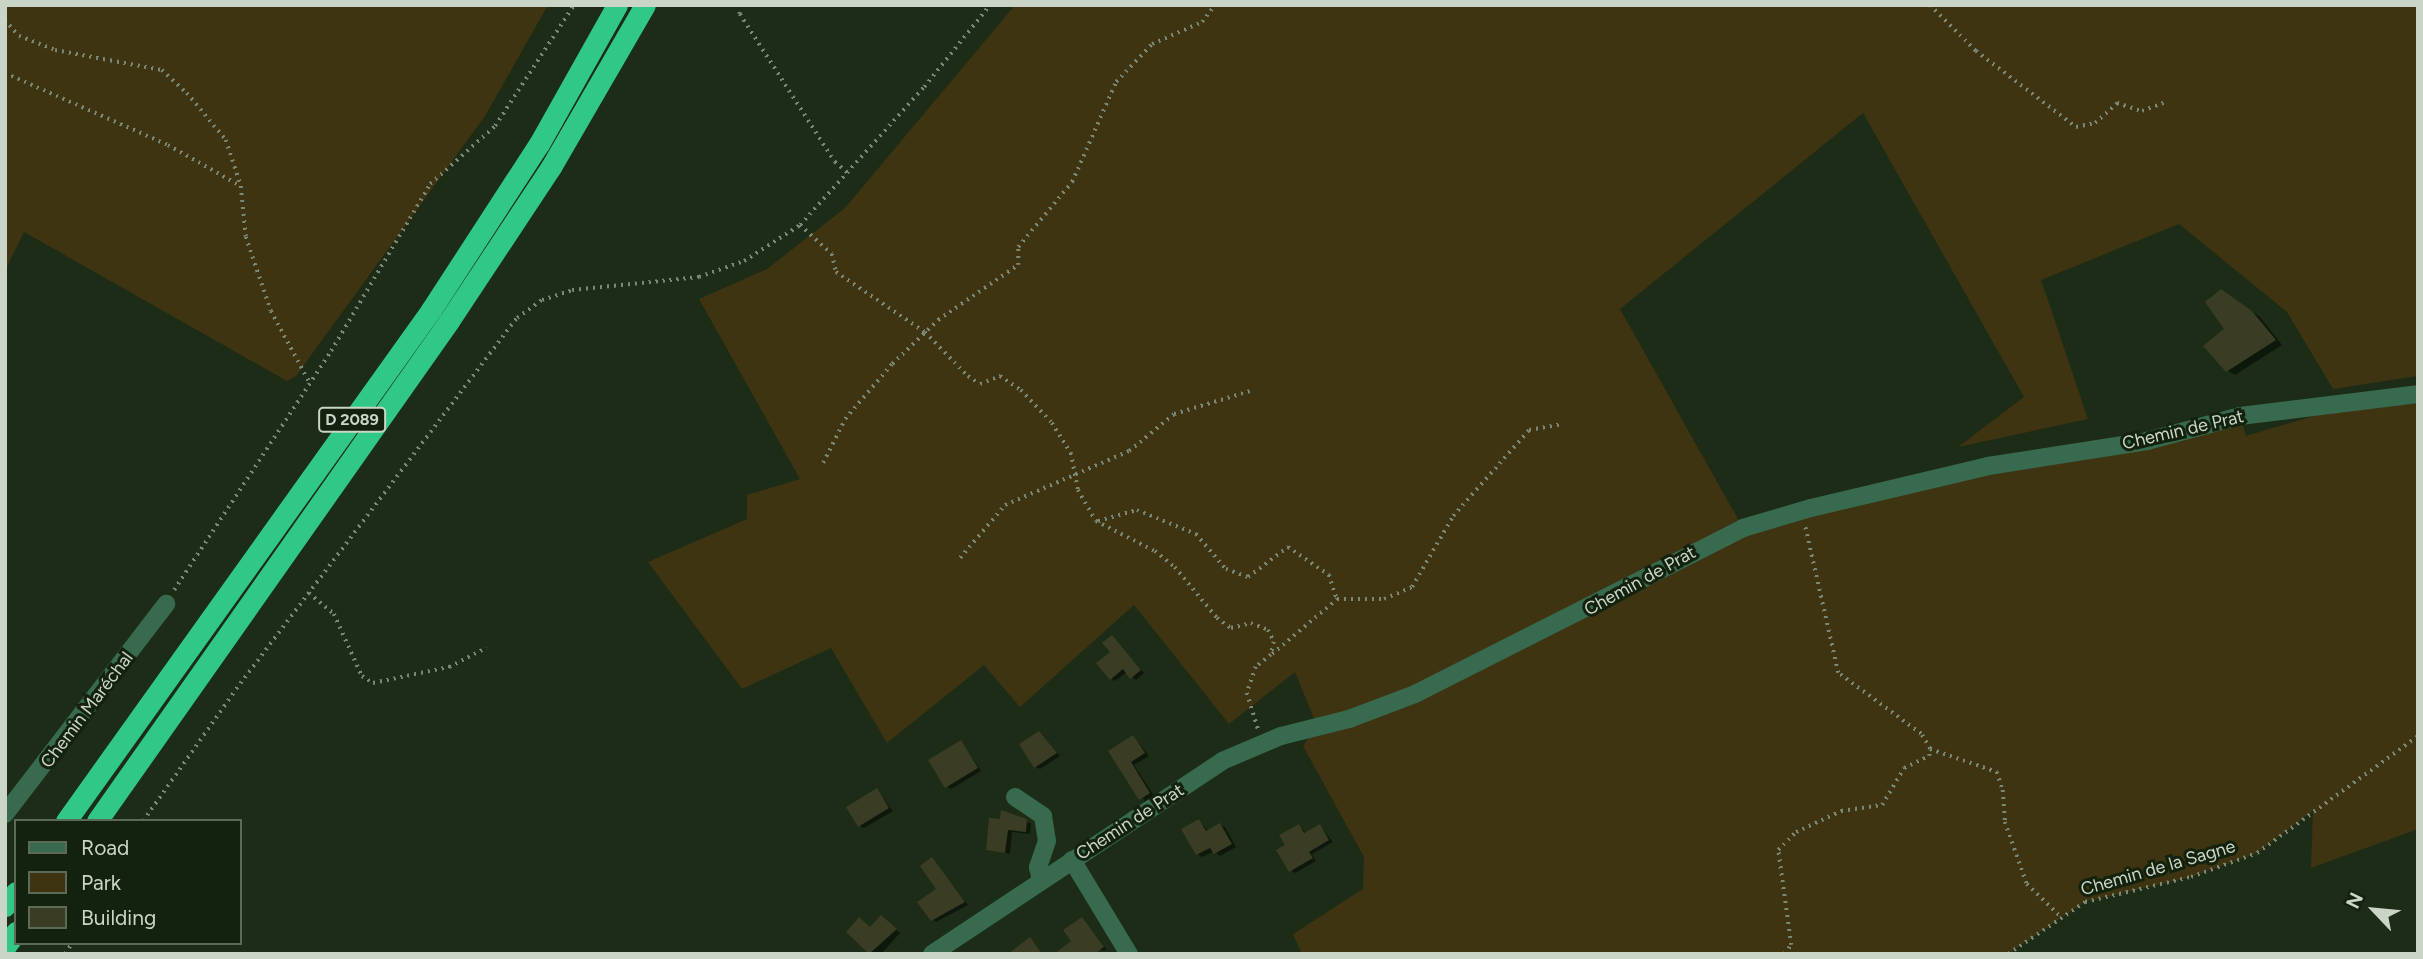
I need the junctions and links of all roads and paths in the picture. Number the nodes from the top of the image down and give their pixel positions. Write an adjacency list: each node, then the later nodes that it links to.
1 (575, 5): 15 (path)
2 (617, 5): 34 (highway, D 2089)
3 (645, 5): 35 (highway, D 2089)
4 (739, 5): 11 (path)
5 (990, 5): 11 (path)
6 (1215, 5): 14 (path)
7 (1930, 5): 10 (path)
8 (5, 20): 12 (path)
9 (5, 73): 12 (path)
10 (2165, 102)
11 (848, 173): 13 (path)
12 (241, 186): 15 (path)
13 (800, 225): 14 (path); 24 (path)
14 (925, 332): 19 (path); 20 (path)
15 (310, 383): 26 (path)
16 (1250, 391): 20 (path)
17 (2418, 394): 21 (street, Chemin de Prat)
18 (1563, 424): 25 (path)
19 (823, 463)
20 (1075, 475): 22 (path); 23 (path)
21 (1801, 511): 30 (street, Chemin de Prat); 31 (path)
22 (1096, 522): 25 (path); 28 (path)
23 (960, 558)
24 (309, 593): 27 (path); 36 (path)
25 (1337, 599): 28 (path)
26 (166, 604): 33 (street, Chemin Maréchal)
27 (486, 648)
28 (1271, 655): 30 (path)
29 (2418, 736): 39 (path, Chemin de la Sagne)
30 (1263, 745): 37 (street, Chemin de Prat)
31 (1930, 749): 39 (path); 42 (path)
32 (1015, 797): 38 (street)
33 (5, 814)
34 (67, 819)
35 (98, 819)
36 (143, 819)
37 (1072, 860): 38 (street, Chemin de Prat); 41 (street)
38 (1041, 880): 40 (street, Chemin de Prat)
39 (2061, 917): 43 (path, Chemin de la Sagne)
40 (932, 954)
41 (1129, 954)
42 (1784, 954)
43 (2008, 954)

